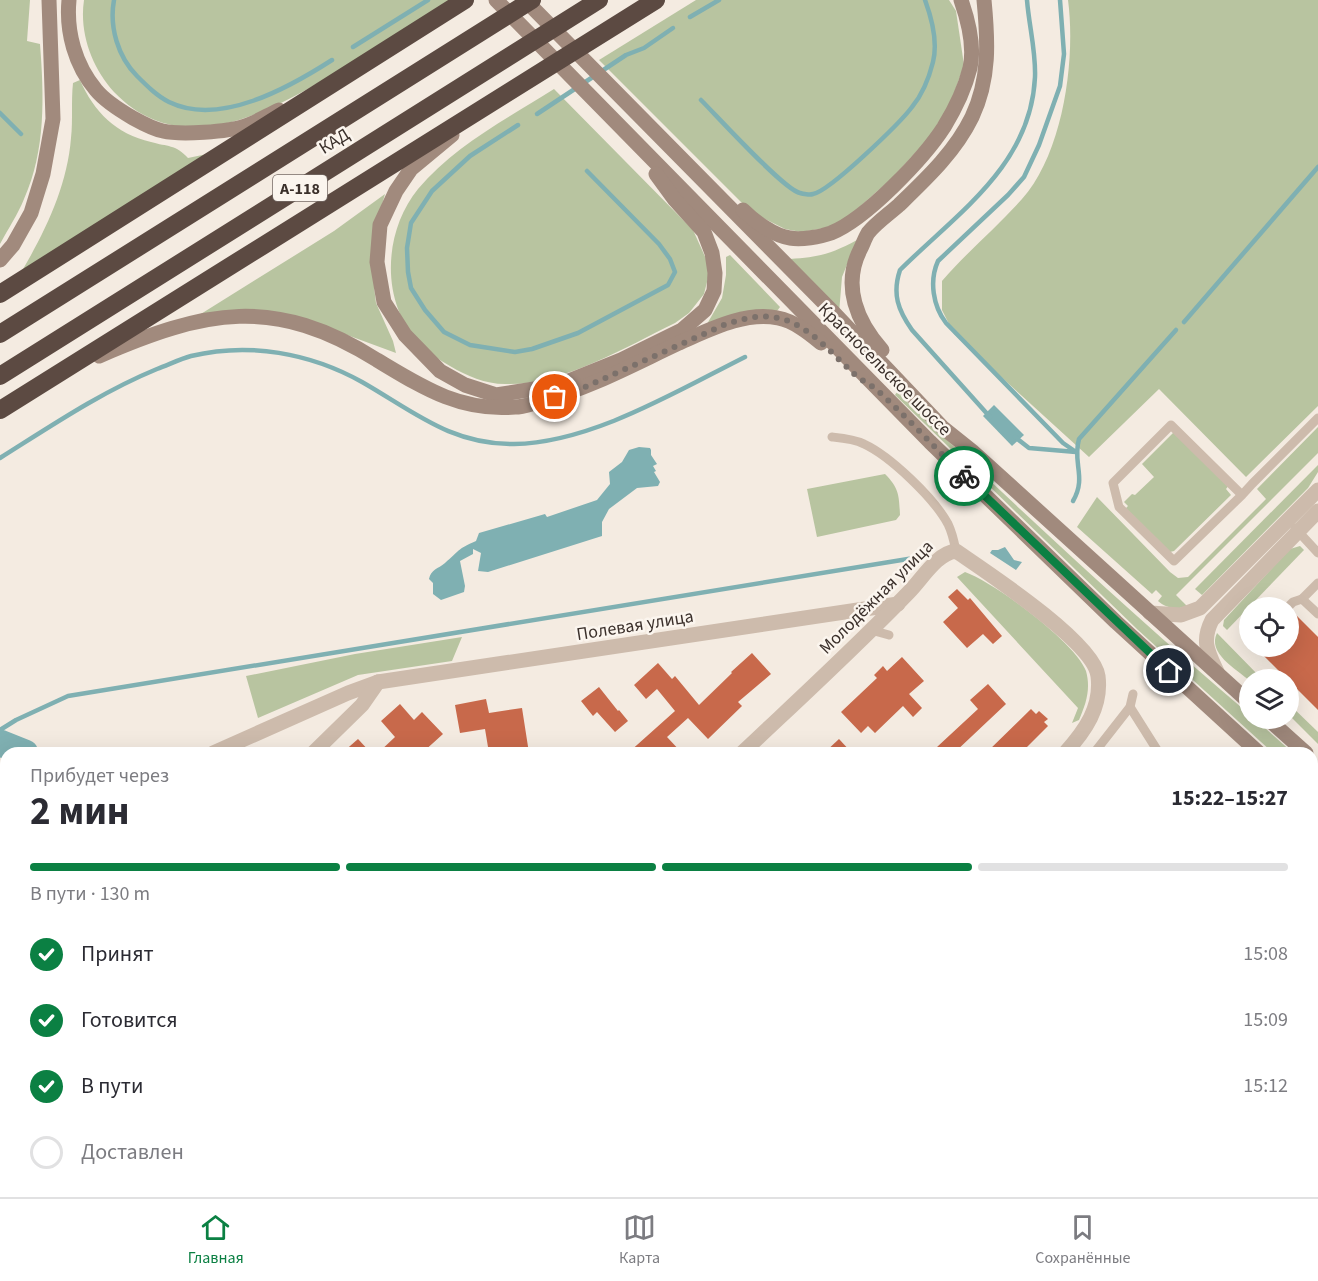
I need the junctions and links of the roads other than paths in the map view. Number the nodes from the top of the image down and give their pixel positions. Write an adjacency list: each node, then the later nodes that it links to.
1 (49, 0): 15 (main road)
2 (69, 0): 11 (main road)
3 (465, 0): 11 (highway)
4 (496, 0): 13 (main road, Красносельское шоссе)
5 (525, 0): 14 (main road, Красносельское шоссе)
6 (532, 0): 17 (highway, КАД / А-118)
7 (599, 0): 19 (highway, КАД / А-118)
8 (656, 0): 12 (highway)
9 (961, 0): 14 (main road)
10 (984, 0): 24 (main road)
11 (339, 78): 16 (highway)
12 (510, 90): 13 (main road); 18 (highway)
13 (628, 135): 20 (main road, Красносельское шоссе)
14 (660, 137): 24 (main road, Красносельское шоссе)
15 (0, 260)
16 (0, 294)
17 (0, 334)
18 (62, 371): 20 (main road); 21 (highway)
19 (0, 376)
20 (876, 389): 51 (main road, Красносельское шоссе)
21 (0, 410)
22 (1318, 418): 26 (lane)
23 (832, 437): 29 (lane)
24 (972, 451): 35 (main road, Красносельское шоссе)
25 (1318, 490): 28 (street)
26 (1242, 495): 26 (lane)
27 (1318, 511): 28 (street)
28 (1292, 526): 30 (lane); 35 (street); 39 (street)
29 (956, 550): 34 (street, Молодёжная улица); 48 (street, Молодёжная улица)
30 (1318, 553)
31 (1318, 583): 32 (lane)
32 (1302, 598): 33 (lane); 36 (lane)
33 (1299, 599)
34 (898, 604): 37 (street, Молодёжная улица); 40 (street, Полевая улица)
35 (1150, 613): 39 (main road, Красносельское шоссе)
36 (1318, 614)
37 (871, 630): 38 (lane); 47 (street, Молодёжная улица)
38 (889, 635)
39 (1218, 675): 41 (main road, Красносельское шоссе)
40 (378, 682): 45 (street, Полевая улица); 46 (street)
41 (1239, 693)
42 (1133, 694): 43 (lane)
43 (1130, 707): 49 (lane); 50 (lane)
44 (1279, 729): 52 (main road)
45 (226, 747)
46 (319, 747)
47 (748, 747)
48 (1070, 747)
49 (1099, 747)
50 (1155, 747)
51 (1252, 747)
52 (1299, 747)

